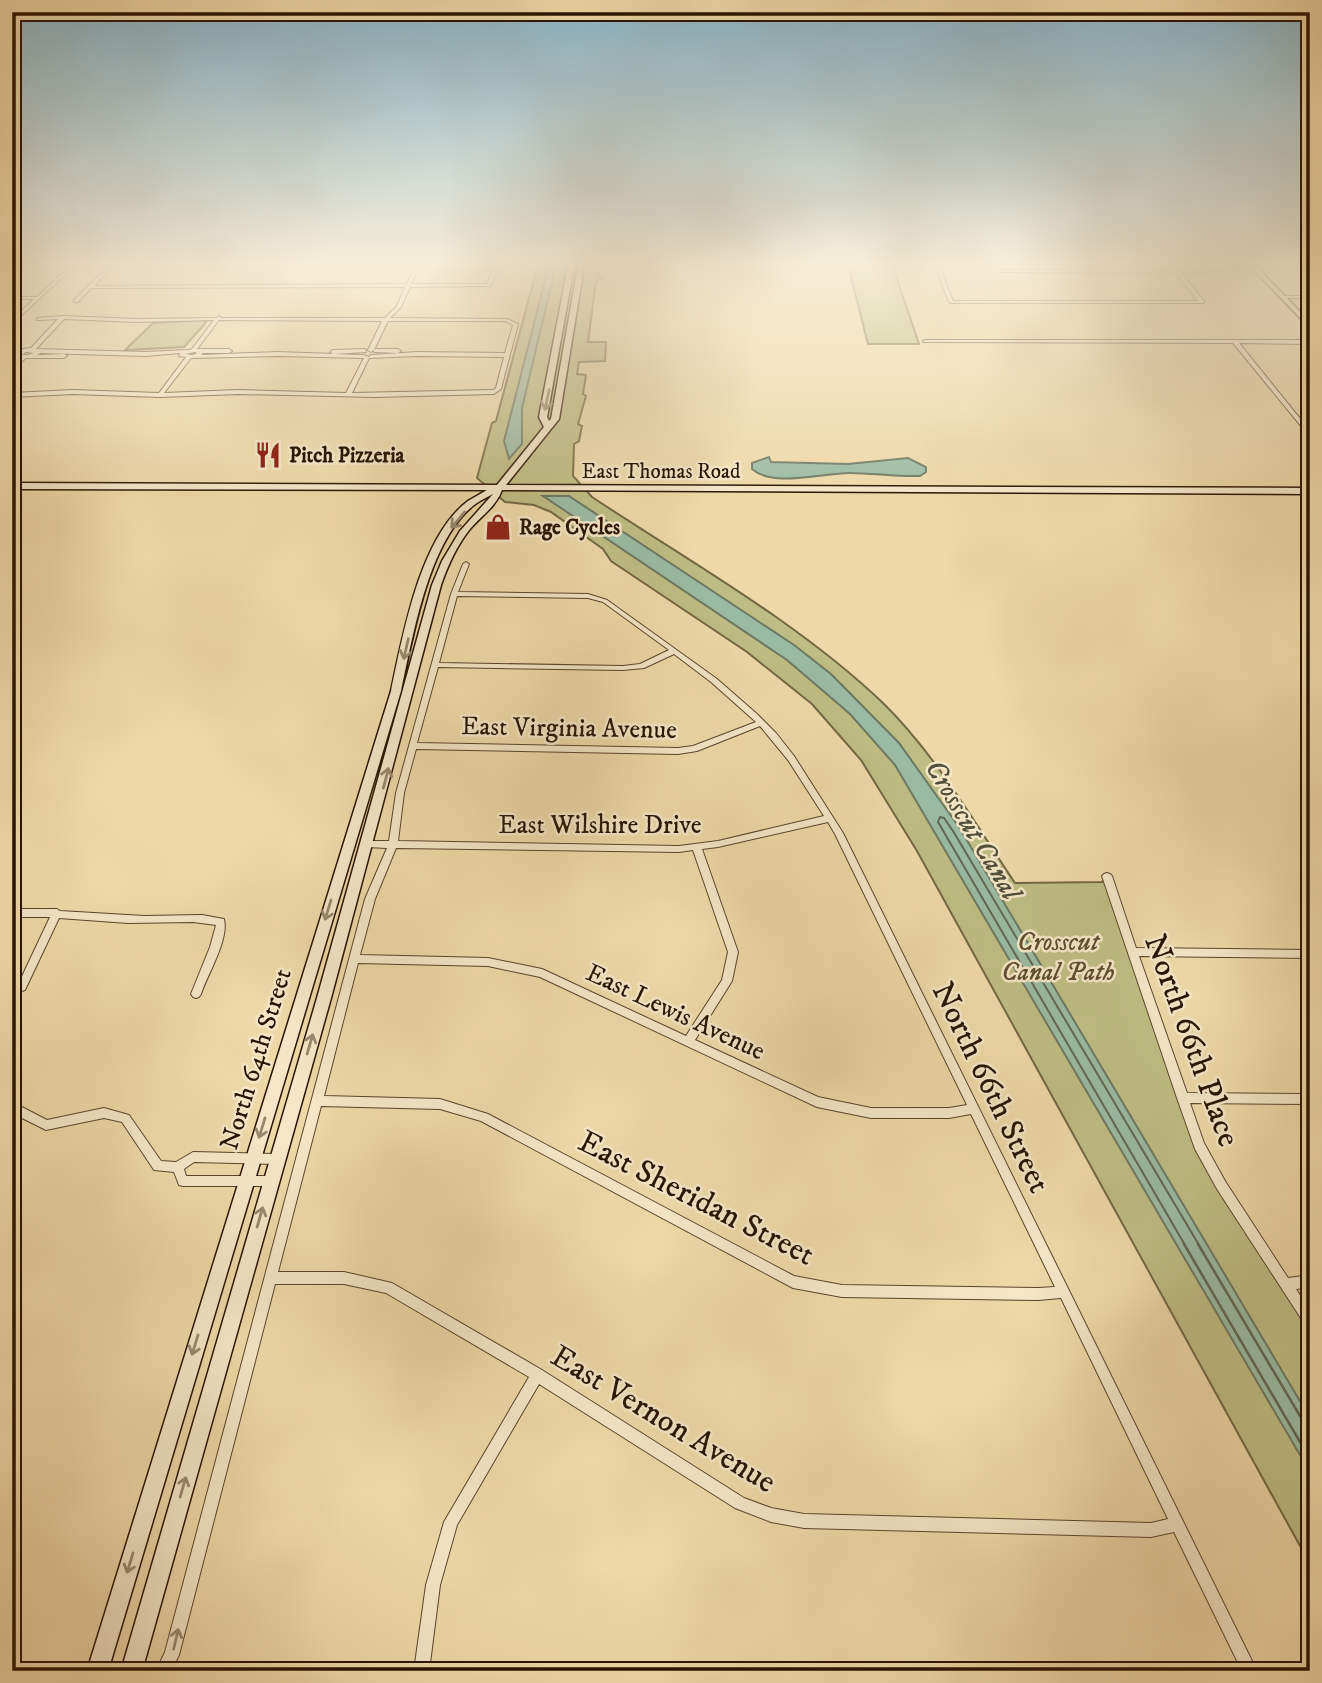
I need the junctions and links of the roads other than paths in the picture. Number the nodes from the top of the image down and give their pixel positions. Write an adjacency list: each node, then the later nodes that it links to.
1 (44, 340): 10 (street)
2 (202, 340): 13 (street)
3 (377, 340): 14 (street)
4 (511, 340): 15 (street)
5 (557, 340): 21 (main road, one-way to 21)
6 (569, 340): 21 (main road, North 64th Street)
7 (925, 341): 8 (street)
8 (1235, 342): 9 (street); 22 (street)
9 (1310, 342)
10 (35, 350): 12 (street); 16 (street)
11 (12, 351): 16 (street)
12 (76, 353): 13 (street); 16 (street)
13 (191, 354): 14 (street); 19 (street)
14 (369, 354): 15 (street); 20 (street)
15 (507, 355): 20 (street)
16 (22, 356): 17 (street)
17 (12, 369)
18 (12, 395): 19 (street)
19 (160, 395): 20 (street)
20 (348, 395)
21 (547, 426): 24 (main road, North 64th Street)
22 (1310, 435)
23 (12, 486): 24 (main road, East Thomas Road)
24 (499, 488): 25 (main road, East Thomas Road); 27 (main road, North 64th Street, one-way to 27); 28 (main road, North 64th Street)
25 (1310, 491)
26 (466, 564): 29 (street)
27 (422, 583): 28 (main road); 37 (main road, North 64th Street, one-way to 37)
28 (437, 584): 35 (main road, North 64th Street, one-way to 28)
29 (454, 594): 30 (street, North 66th Street); 31 (street)
30 (672, 652): 31 (street); 32 (street, North 66th Street)
31 (434, 665): 33 (street)
32 (761, 723): 33 (street, East Virginia Avenue); 34 (street, North 66th Street)
33 (413, 746): 36 (street)
34 (830, 818): 38 (street, East Wilshire Drive); 52 (street, North 66th Street)
35 (367, 844): 36 (street, East Wilshire Drive); 37 (main road); 54 (main road, North 64th Street, one-way to 35)
36 (393, 844): 38 (street, East Wilshire Drive); 44 (street)
37 (347, 845): 53 (main road, North 64th Street, one-way to 53)
38 (697, 848): 47 (street)
39 (1108, 876): 42 (street, North 66th Place)
40 (12, 913): 41 (street)
41 (57, 913): 45 (street); 46 (street)
42 (1134, 953): 43 (street); 48 (street, North 66th Place)
43 (1310, 954)
44 (356, 959): 47 (street, East Lewis Avenue); 50 (street)
45 (22, 986)
46 (196, 994)
47 (688, 1042): 52 (street, East Lewis Avenue)
48 (1182, 1098): 49 (street); 60 (street, North 66th Place)
49 (1310, 1099)
50 (317, 1101): 58 (street); 61 (street, East Sheridan Street)
51 (12, 1107): 55 (street)
52 (973, 1109): 61 (street, North 66th Street)
53 (252, 1159): 54 (street); 55 (street); 56 (main road, North 64th Street)
54 (277, 1159): 57 (main road, North 64th Street)
55 (177, 1167): 56 (street)
56 (245, 1181): 57 (street); 65 (main road, North 64th Street, one-way to 65)
57 (270, 1181): 66 (main road, North 64th Street, one-way to 57)
58 (270, 1278): 63 (street, East Vernon Avenue); 67 (street, one-way to 58)
59 (1310, 1281): 60 (street)
60 (1286, 1284): 62 (street, North 66th Place)
61 (1064, 1292): 64 (street, North 66th Street)
62 (1310, 1322)
63 (537, 1375): 64 (street, East Vernon Avenue); 68 (street)
64 (1178, 1524): 69 (street, North 66th Street)
65 (97, 1671)
66 (131, 1671)
67 (163, 1671)
68 (421, 1671)
69 (1250, 1671)

